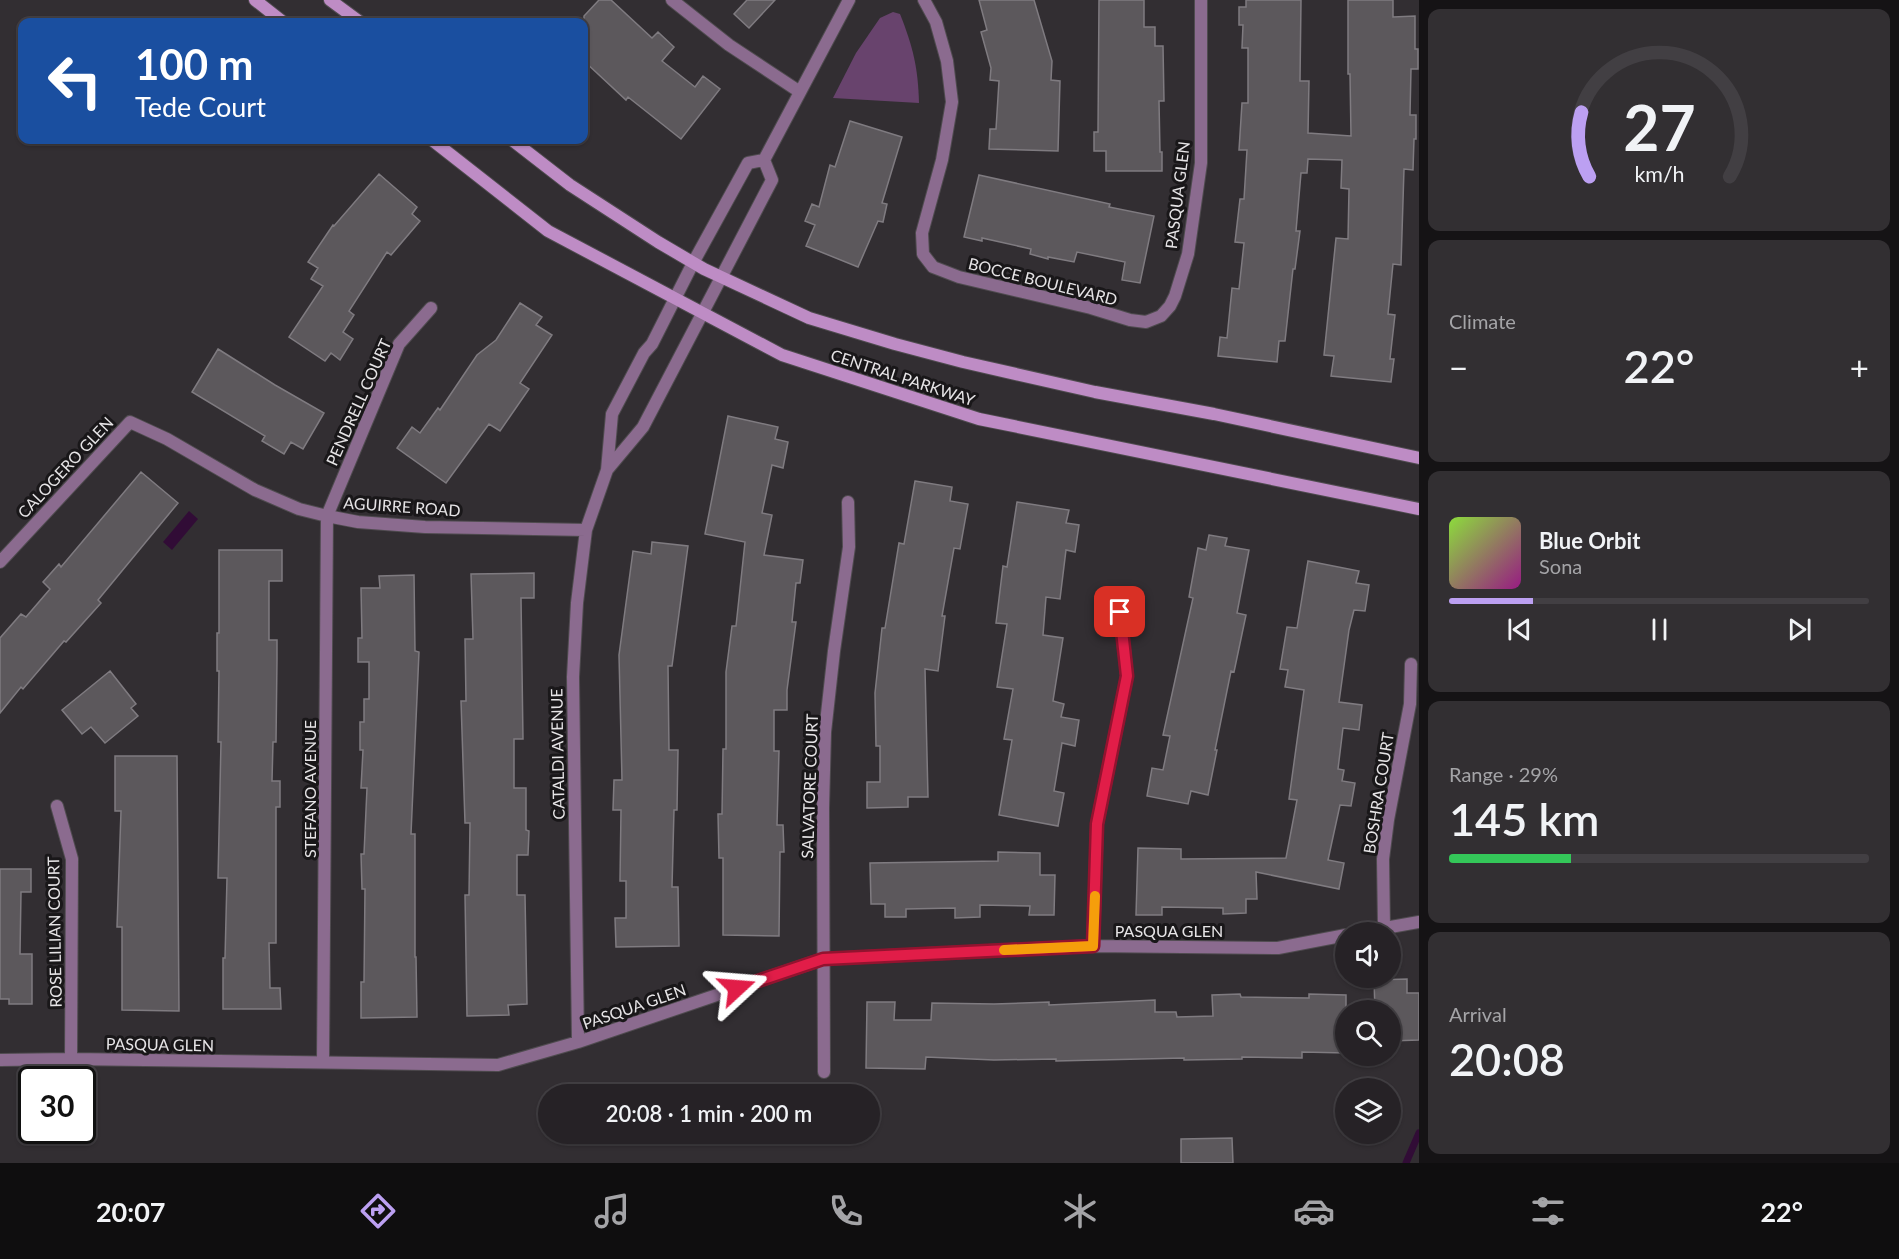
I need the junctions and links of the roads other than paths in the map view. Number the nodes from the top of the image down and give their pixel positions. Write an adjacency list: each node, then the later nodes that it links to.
1 (255, 0): 7 (main road)
2 (330, 0): 8 (main road)
3 (672, 0): 9 (street)
4 (849, 0): 9 (street)
5 (924, 0): 18 (street, BOCCE BOULEVARD)
6 (1201, 0): 18 (street, PASQUA GLEN)
7 (278, 18)
8 (355, 18)
9 (800, 92): 12 (street)
10 (437, 144): 15 (main road, CENTRAL PARKWAY)
11 (517, 144): 13 (main road, CENTRAL PARKWAY)
12 (764, 160): 13 (street, CATALDI AVENUE); 14 (street, CATALDI AVENUE)
13 (693, 263): 14 (main road, CENTRAL PARKWAY); 15 (street, CATALDI AVENUE)
14 (722, 277): 16 (street, CATALDI AVENUE); 20 (main road, CENTRAL PARKWAY)
15 (678, 294): 16 (main road, CENTRAL PARKWAY); 21 (street, CATALDI AVENUE)
16 (706, 307): 21 (street, CATALDI AVENUE); 23 (main road, CENTRAL PARKWAY)
17 (431, 308): 24 (street, PENDRELL COURT)
18 (1161, 316)
19 (130, 422): 24 (street, AGUIRRE ROAD); 26 (street, CALOGERO GLEN)
20 (1419, 458)
21 (607, 470): 25 (street, CATALDI AVENUE)
22 (848, 502): 35 (street, SALVATORE COURT)
23 (1419, 509)
24 (327, 516): 25 (street, AGUIRRE ROAD); 39 (street, STEFANO AVENUE)
25 (586, 530): 36 (street, CATALDI AVENUE)
26 (0, 562)
27 (1120, 612): 34 (street)
28 (1411, 664): 30 (street, BOSHRA COURT)
29 (57, 806): 37 (street, ROSE LILIAN COURT)
30 (1384, 922)
31 (1419, 922): 32 (street)
32 (1401, 925)
33 (1335, 937): 34 (street, PASQUA GLEN)
34 (1093, 946): 35 (street, PASQUA GLEN)
35 (823, 959): 36 (street, PASQUA GLEN); 40 (street, SALVATORE COURT)
36 (578, 1042): 39 (street, PASQUA GLEN)
37 (71, 1059): 38 (street, PASQUA GLEN); 39 (street, PASQUA GLEN)
38 (0, 1060)
39 (323, 1062)
40 (824, 1072)

